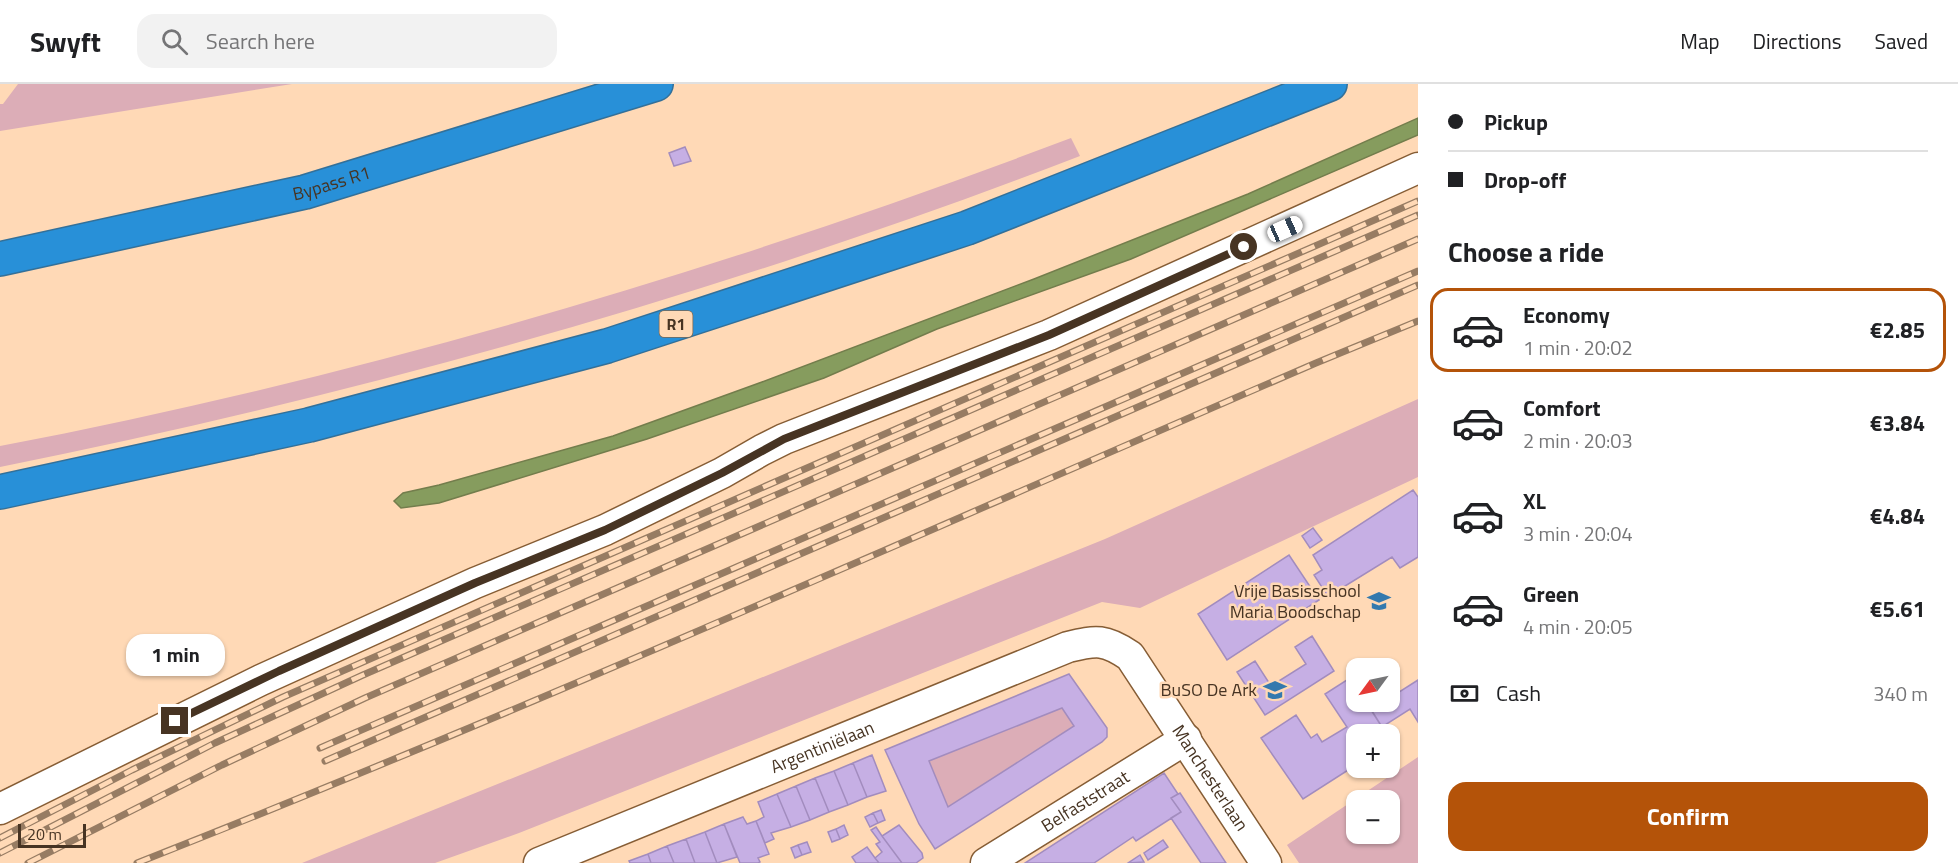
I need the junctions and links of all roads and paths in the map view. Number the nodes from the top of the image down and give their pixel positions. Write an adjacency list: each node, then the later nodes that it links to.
1 (656, 84): 4 (highway, Bypass R1)
2 (1330, 84): 5 (highway, R1)
3 (1418, 168): 8 (street)
4 (0, 259)
5 (0, 492)
6 (1107, 642): 7 (street, Manchesterlaan); 9 (street, Argentiniëlaan)
7 (1186, 739): 10 (street, Belfaststraat); 11 (street, Manchesterlaan)
8 (0, 809)
9 (539, 863)
10 (986, 863)
11 (1266, 863)

